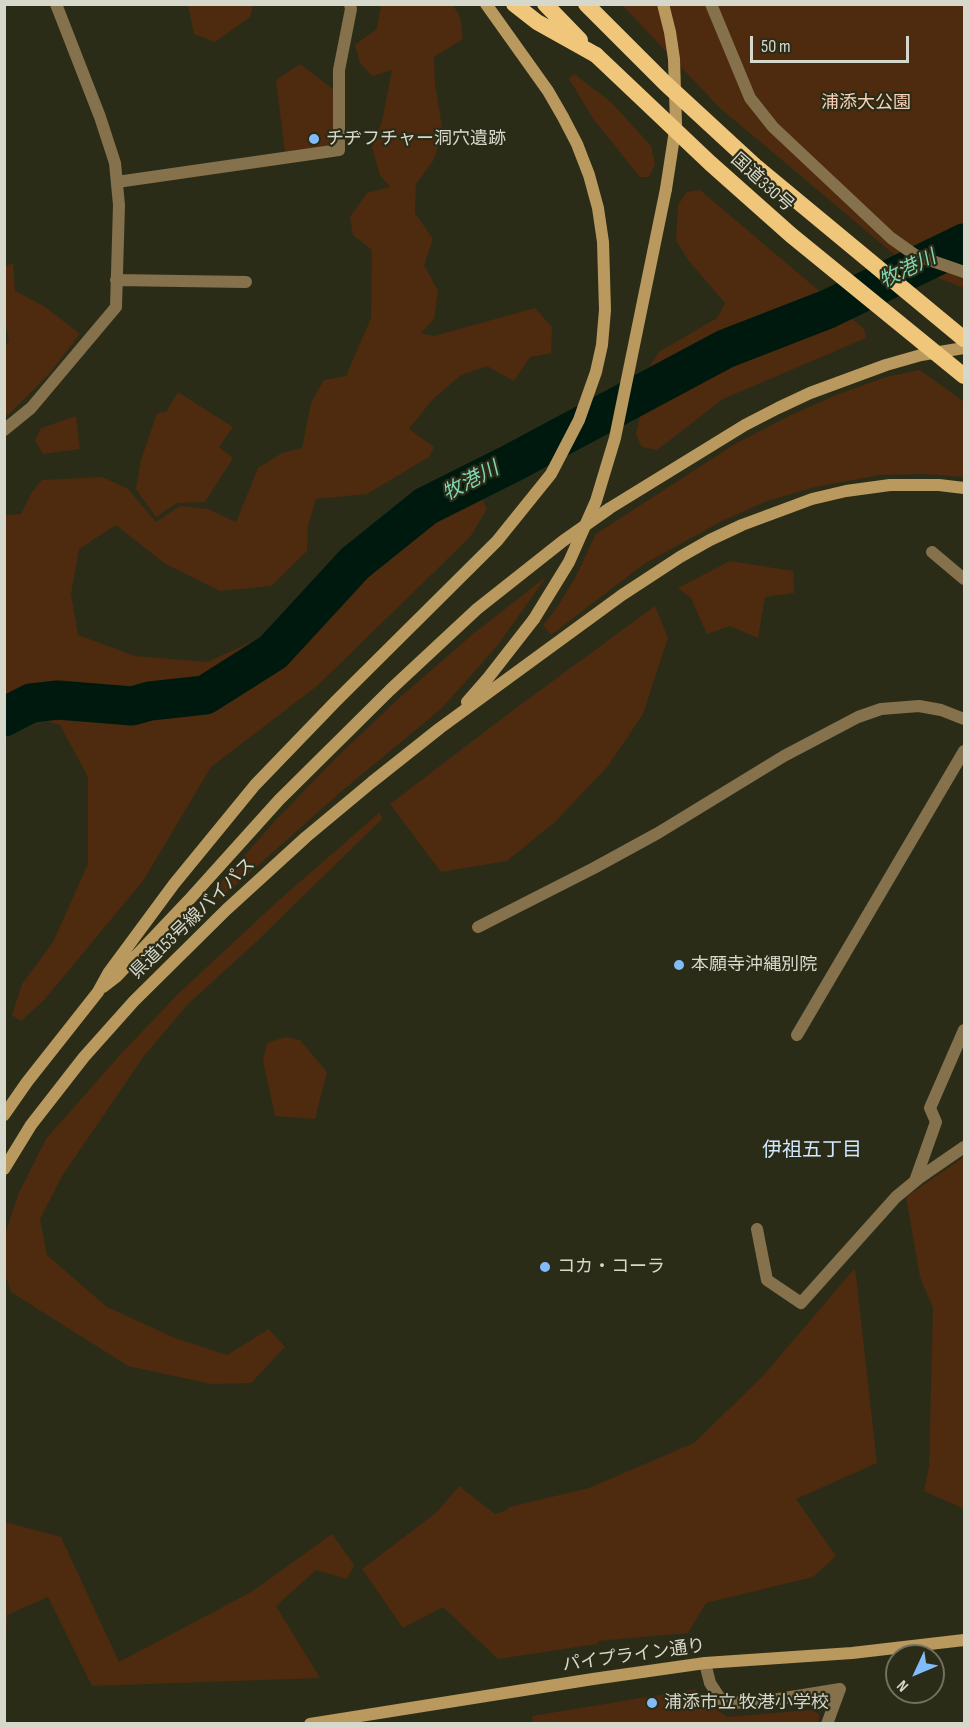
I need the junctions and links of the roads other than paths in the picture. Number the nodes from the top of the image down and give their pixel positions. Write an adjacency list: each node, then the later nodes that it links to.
1 (56, 4): 10 (street)
2 (350, 4): 10 (street)
3 (486, 4): 25 (main road)
4 (514, 4): 9 (highway)
5 (545, 4): 9 (highway, 国道330号)
6 (586, 4): 14 (highway, 国道330号, bridge)
7 (663, 4): 22 (main road, bridge)
8 (711, 4): 11 (street)
9 (596, 55): 16 (highway, 国道330号, bridge)
10 (117, 182): 12 (street)
11 (964, 273)
12 (117, 280): 13 (street); 17 (street)
13 (246, 282)
14 (964, 339)
15 (964, 348): 25 (main road)
16 (964, 376)
17 (4, 430)
18 (964, 488): 22 (main road)
19 (932, 552): 20 (street)
20 (964, 579)
21 (964, 719): 24 (street)
22 (440, 728): 30 (main road, 県道153号線バイパス)
23 (964, 751): 27 (street)
24 (478, 927)
25 (98, 992): 28 (main road)
26 (964, 1030): 31 (street)
27 (797, 1035)
28 (4, 1115)
29 (964, 1147): 31 (street)
30 (4, 1169)
31 (915, 1181): 32 (street)
32 (757, 1229)
33 (964, 1640): 34 (main road, パイプライン通り)
34 (705, 1663): 35 (main road, パイプライン通り); 36 (street)
35 (310, 1724)
36 (827, 1724)

